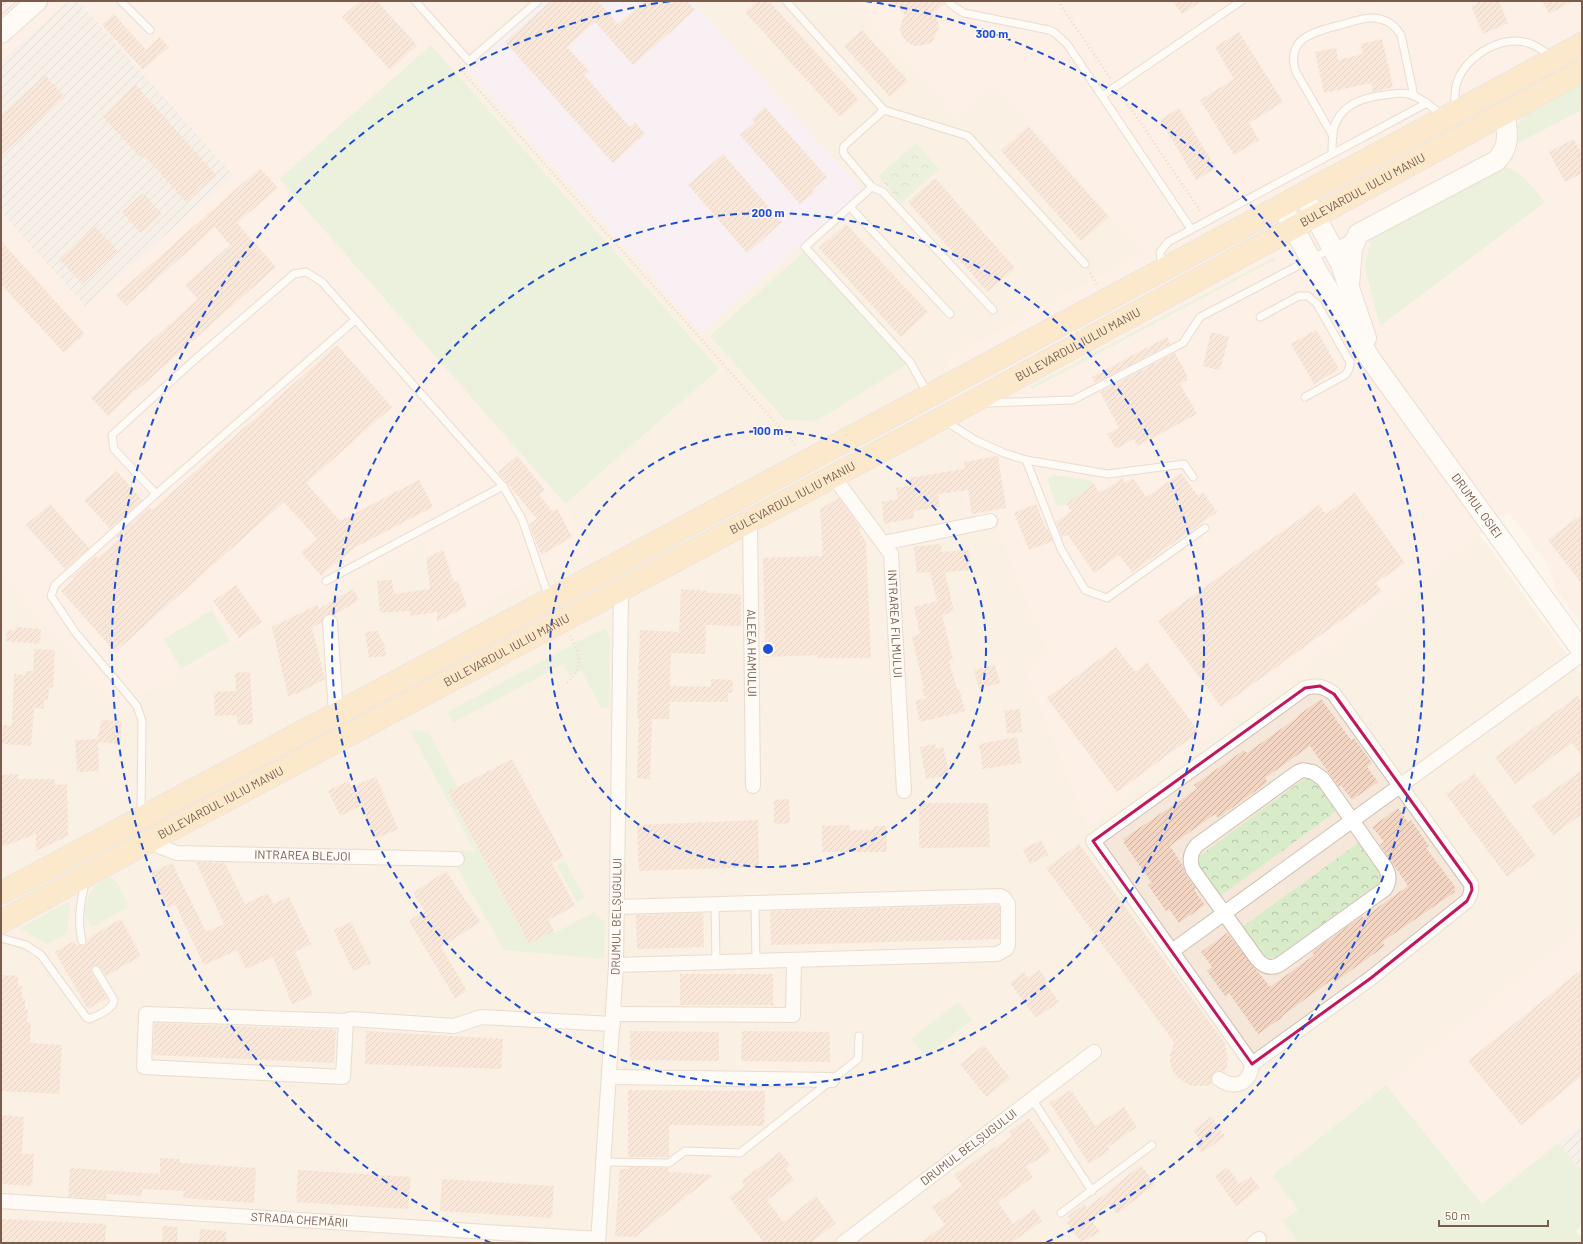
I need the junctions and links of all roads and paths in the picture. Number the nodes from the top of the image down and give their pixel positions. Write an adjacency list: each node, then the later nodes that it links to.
1 (37, 1): 10 (street)
2 (120, 1): 9 (lane)
3 (414, 1): 13 (lane)
4 (538, 1): 13 (lane)
5 (786, 1): 19 (lane)
6 (948, 1): 16 (lane)
7 (1058, 1): 15 (path)
8 (1241, 1): 15 (lane)
9 (150, 30)
10 (1, 33)
11 (1582, 44): 12 (main road, BULEVARDUL IULIU MANIU)
12 (1554, 59): 21 (main road, BULEVARDUL IULIU MANIU); 21 (lane)
13 (469, 61): 48 (path)
14 (1582, 71): 20 (main road, BULEVARDUL IULIU MANIU)
15 (1116, 87): 16 (lane); 29 (path)
16 (1102, 96): 31 (lane)
17 (1414, 96): 18 (lane); 22 (lane); 22 (lane)
18 (1427, 103): 21 (lane); 23 (lane)
19 (884, 110): 24 (lane); 35 (lane)
20 (1505, 113): 28 (main road, BULEVARDUL IULIU MANIU); 32 (street)
21 (1450, 114): 25 (main road, BULEVARDUL IULIU MANIU)
22 (1333, 136): 23 (lane)
23 (1332, 153): 29 (lane)
24 (872, 187): 27 (lane); 39 (lane)
25 (1303, 194): 26 (main road, BULEVARDUL IULIU MANIU); 28 (street, DRUMUL OSIEI)
26 (1282, 206): 30 (street, DRUMUL OSIEI); 36 (main road, BULEVARDUL IULIU MANIU)
27 (850, 207): 40 (lane); 44 (lane)
28 (1315, 216): 30 (main road, BULEVARDUL IULIU MANIU); 33 (street, DRUMUL OSIEI)
29 (1207, 221): 31 (lane)
30 (1294, 228): 34 (street, DRUMUL OSIEI); 46 (main road, BULEVARDUL IULIU MANIU)
31 (1191, 229): 36 (lane)
32 (1358, 234): 33 (lane); 37 (street)
33 (1333, 248): 34 (lane); 37 (street, DRUMUL OSIEI)
34 (1311, 259): 43 (street, DRUMUL OSIEI); 46 (lane)
35 (1085, 264): 38 (path)
36 (1163, 270): 38 (main road, BULEVARDUL IULIU MANIU)
37 (1349, 286): 43 (street, DRUMUL OSIEI)
38 (1107, 300): 44 (main road, BULEVARDUL IULIU MANIU)
39 (993, 310)
40 (950, 314)
41 (1260, 317): 45 (lane)
42 (355, 320): 52 (lane); 53 (lane); 53 (lane)
43 (1371, 360): 63 (street, DRUMUL OSIEI)
44 (929, 396): 47 (main road); 48 (main road, BULEVARDUL IULIU MANIU)
45 (1305, 397)
46 (969, 404): 47 (main road, BULEVARDUL IULIU MANIU)
47 (941, 419): 49 (lane); 50 (main road, BULEVARDUL IULIU MANIU)
48 (809, 460): 60 (main road, BULEVARDUL IULIU MANIU)
49 (1026, 460): 51 (lane); 56 (lane)
50 (833, 476): 54 (main road, BULEVARDUL IULIU MANIU); 57 (street, INTRAREA FILMULUI)
51 (1193, 477)
52 (503, 486): 58 (lane); 60 (lane)
53 (156, 494): 69 (lane)
54 (750, 521): 59 (main road, BULEVARDUL IULIU MANIU); 66 (street, ALEEA HAMULUI)
55 (990, 521): 57 (street)
56 (1205, 528)
57 (883, 542): 68 (street, INTRAREA FILMULUI)
58 (326, 582)
59 (621, 590): 62 (main road, BULEVARDUL IULIU MANIU); 77 (street, DRUMUL BELȘUGULUI)
60 (550, 600): 62 (main road); 65 (main road, BULEVARDUL IULIU MANIU)
61 (330, 622): 65 (street)
62 (563, 622): 64 (path); 71 (main road, BULEVARDUL IULIU MANIU)
63 (1582, 653): 67 (street)
64 (566, 683)
65 (336, 714): 69 (main road, BULEVARDUL IULIU MANIU)
66 (753, 786)
67 (1400, 786): 70 (street); 82 (street); 92 (street)
68 (904, 791)
69 (142, 817): 71 (main road); 74 (main road, BULEVARDUL IULIU MANIU)
70 (1352, 820): 78 (street); 78 (street); 78 (street)
71 (153, 839): 72 (street, INTRAREA BLEJOI); 73 (main road, BULEVARDUL IULIU MANIU)
72 (457, 859)
73 (88, 875): 79 (main road, BULEVARDUL IULIU MANIU); 81 (lane)
74 (1, 893)
75 (755, 903): 76 (street); 83 (street); 84 (lane)
76 (715, 905): 77 (street); 85 (lane)
77 (617, 907): 86 (street, DRUMUL BELȘUGULUI)
78 (1224, 913): 82 (street)
79 (1, 922)
80 (1, 938): 87 (lane)
81 (82, 941)
82 (1172, 951): 92 (street)
83 (794, 960): 84 (street); 88 (street)
84 (756, 961): 85 (street)
85 (716, 962): 86 (street)
86 (616, 965): 88 (street, DRUMUL BELȘUGULUI)
87 (96, 970)
88 (613, 1019): 89 (street); 93 (street, DRUMUL BELȘUGULUI)
89 (346, 1021): 89 (street)
90 (859, 1036): 95 (lane)
91 (1094, 1052): 96 (street, DRUMUL BELȘUGULUI)
92 (1252, 1064): 94 (street)
93 (609, 1077): 95 (street); 98 (street, DRUMUL BELȘUGULUI)
94 (1219, 1079)
95 (832, 1080): 98 (lane)
96 (1032, 1099): 99 (lane); 103 (street, DRUMUL BELȘUGULUI)
97 (1152, 1145): 99 (lane)
98 (603, 1162): 102 (street, DRUMUL BELȘUGULUI)
99 (1092, 1191): 101 (lane)
100 (1, 1201): 102 (street, STRADA CHEMĂRII)
101 (1061, 1213)
102 (598, 1241)
103 (843, 1243)

